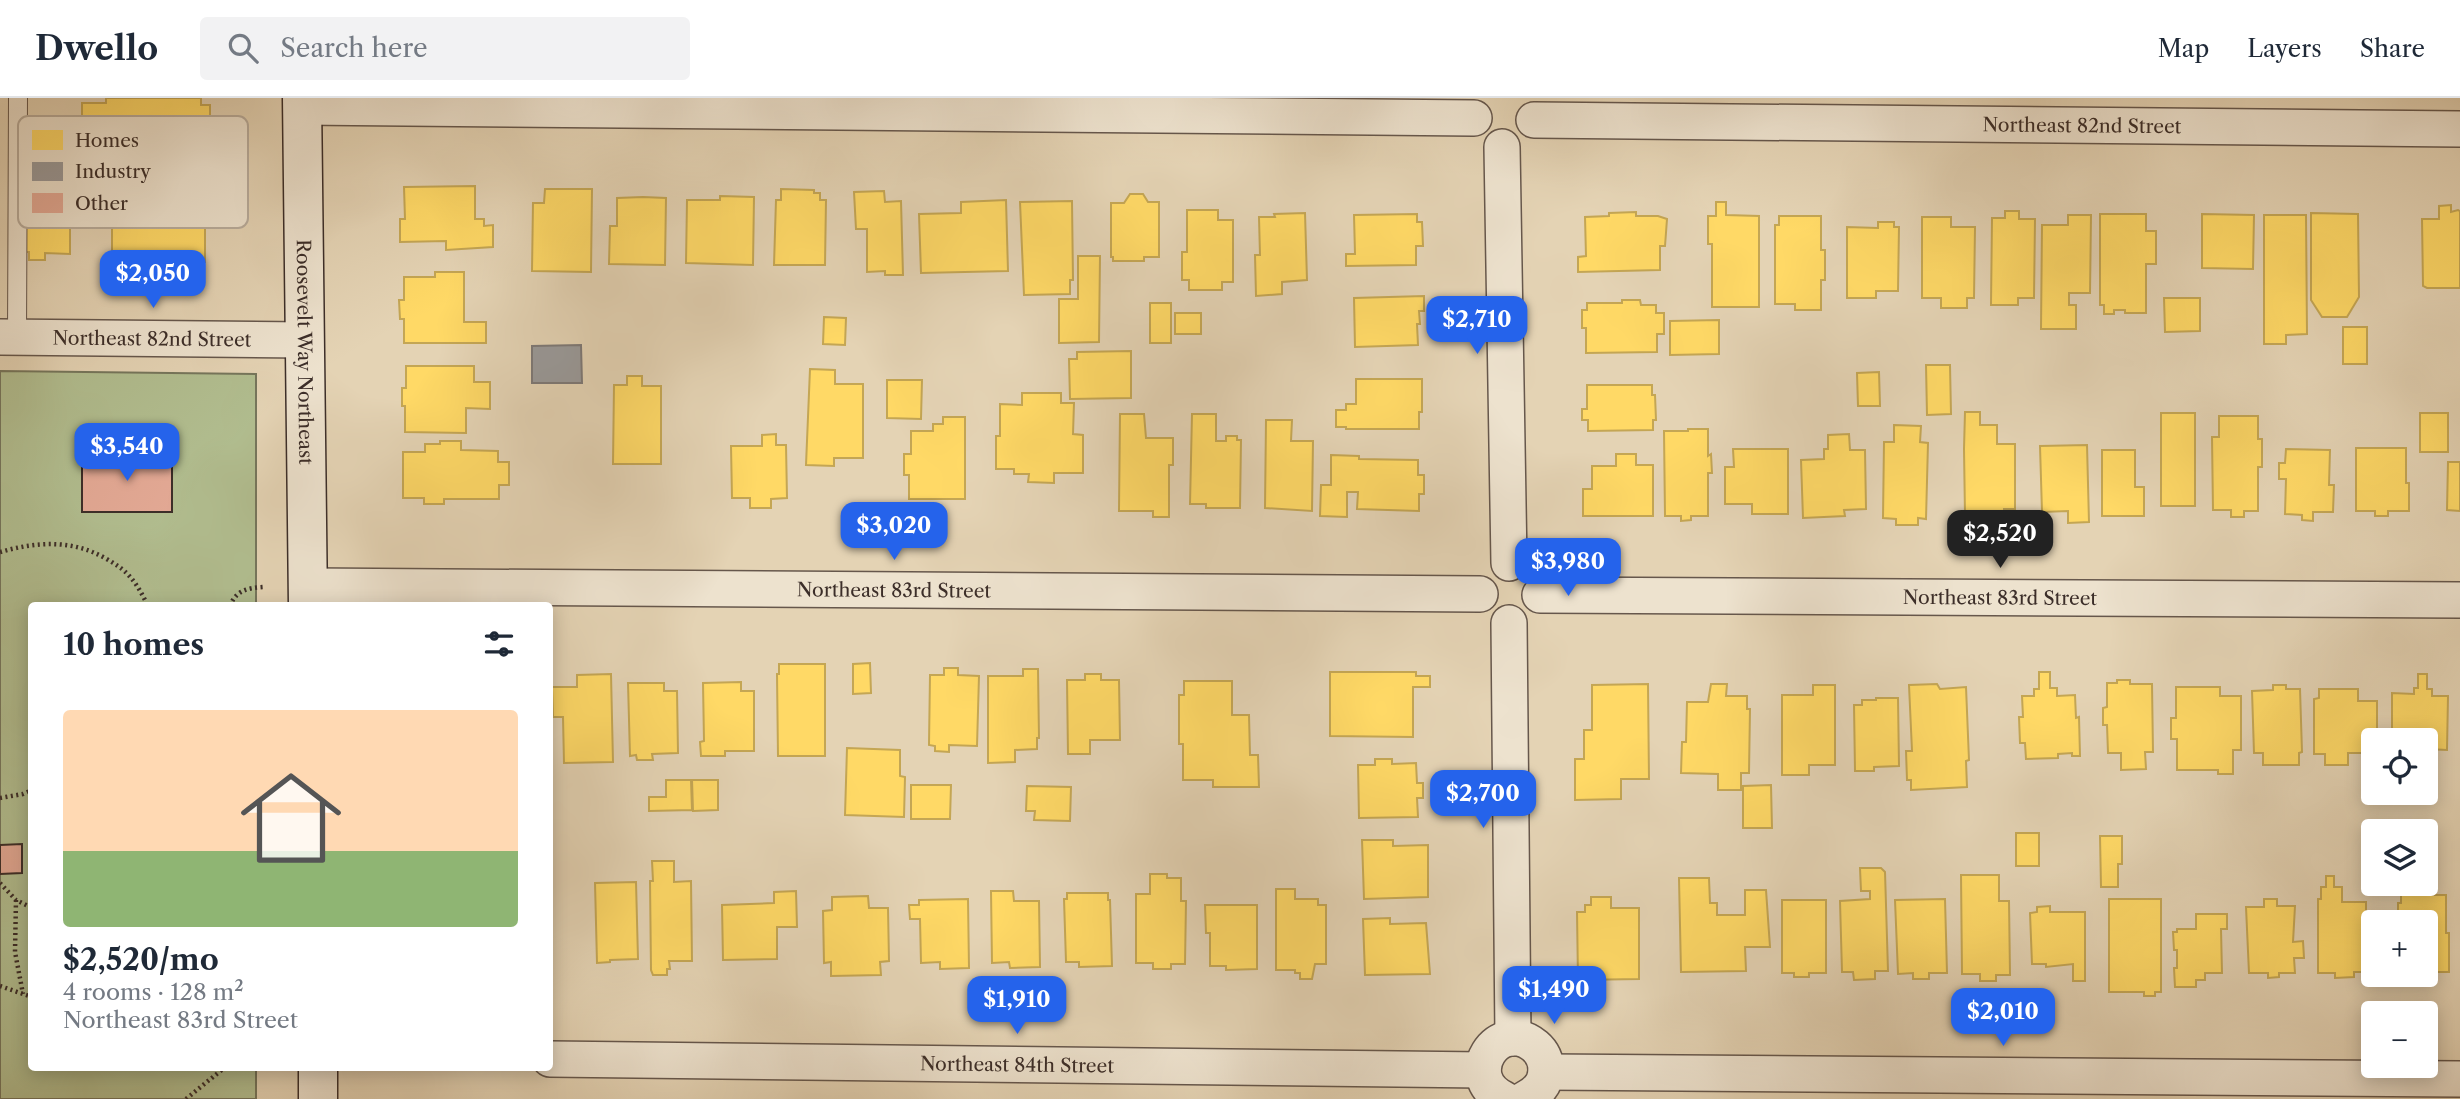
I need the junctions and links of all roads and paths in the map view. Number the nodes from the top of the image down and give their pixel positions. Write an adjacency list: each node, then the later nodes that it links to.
1 (18, 98): 7 (lane)
2 (302, 102): 3 (street); 8 (main road, Roosevelt Way Northeast)
3 (1478, 108): 6 (street)
4 (1531, 109): 5 (street, Northeast 82nd Street); 6 (street)
5 (2460, 129)
6 (1502, 147): 10 (street)
7 (9, 337): 8 (street, Northeast 82nd Street)
8 (305, 340): 14 (main road, Roosevelt Way Northeast)
9 (0, 551): 16 (path)
10 (1509, 563): 12 (street); 13 (street)
11 (263, 587): 17 (path)
12 (1480, 594): 14 (street, Northeast 83rd Street); 18 (street)
13 (1540, 595): 15 (street, Northeast 83rd Street); 18 (street)
14 (308, 596)
15 (2460, 600)
16 (146, 602)
17 (232, 602)
18 (1509, 623): 27 (street)
19 (28, 792): 20 (path)
20 (0, 798)
21 (0, 883): 22 (path)
22 (16, 900): 23 (path); 25 (path)
23 (28, 906)
24 (0, 986): 25 (path)
25 (23, 994): 26 (path)
26 (28, 996)
27 (1513, 1038): 29 (street); 32 (street)
28 (553, 1059): 29 (street, Northeast 84th Street)
29 (1483, 1070): 36 (street)
30 (220, 1071): 34 (path)
31 (318, 1071): 35 (main road)
32 (1546, 1072): 33 (street); 37 (street)
33 (2460, 1079)
34 (186, 1099)
35 (318, 1099)
36 (1504, 1099)
37 (1525, 1099)

